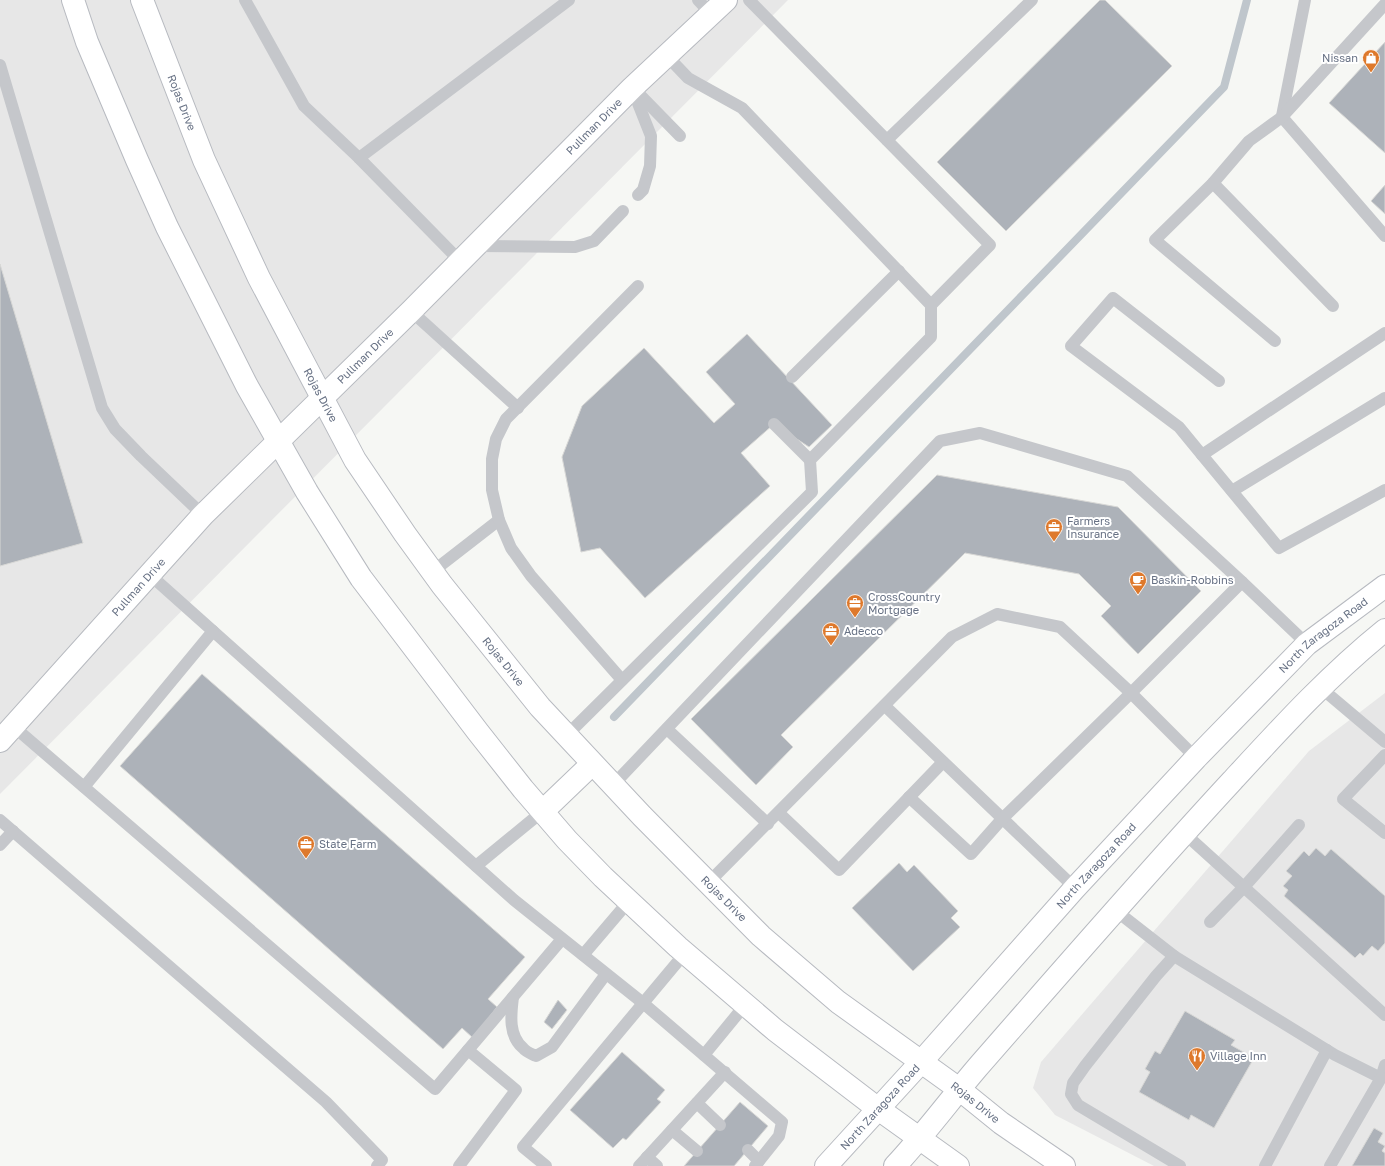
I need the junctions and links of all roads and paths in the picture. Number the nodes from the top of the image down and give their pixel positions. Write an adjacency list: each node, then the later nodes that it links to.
1 (73, 0): 35 (main road)
2 (142, 0): 32 (main road, Rojas Drive)
3 (245, 0): 16 (lane)
4 (569, 0): 16 (lane)
5 (749, 0): 15 (lane)
6 (1032, 0): 15 (lane)
7 (1306, 0): 13 (lane)
8 (1385, 4): 13 (lane)
9 (712, 5): 10 (main road, Pullman Drive)
10 (667, 56): 12 (main road, Pullman Drive); 22 (lane)
11 (0, 65): 40 (lane)
12 (632, 88): 14 (lane); 18 (lane); 21 (main road, Pullman Drive)
13 (1282, 117): 17 (lane); 20 (lane)
14 (680, 136)
15 (886, 140): 24 (lane)
16 (359, 158): 21 (lane)
17 (1213, 183): 25 (lane); 28 (lane)
18 (638, 196)
19 (623, 211): 21 (lane)
20 (1385, 236)
21 (467, 254): 26 (main road, Pullman Drive)
22 (899, 272): 24 (lane); 29 (lane)
23 (638, 286): 33 (lane)
24 (931, 305): 37 (lane)
25 (1333, 306)
26 (411, 311): 32 (main road, Pullman Drive); 33 (lane)
27 (1385, 333): 36 (lane)
28 (1275, 342)
29 (792, 377)
30 (1219, 381): 36 (lane)
31 (1385, 398): 39 (lane)
32 (322, 399): 35 (main road, Pullman Drive); 42 (main road, Rojas Drive)
33 (518, 408): 41 (lane)
34 (774, 424): 37 (lane)
35 (278, 440): 40 (main road, Pullman Drive); 64 (main road)
36 (1202, 455): 39 (lane)
37 (810, 460): 49 (lane)
38 (1385, 490): 39 (lane)
39 (1232, 491)
40 (203, 515): 43 (main road, Pullman Drive)
41 (499, 520): 42 (lane); 49 (lane)
42 (432, 572): 55 (main road, Rojas Drive)
43 (149, 574): 47 (lane); 54 (main road, Pullman Drive)
44 (1242, 582): 48 (lane); 51 (lane); 53 (lane)
45 (1385, 586): 48 (main road, North Zaragoza Road)
46 (1385, 630): 50 (main road)
47 (213, 631): 62 (lane); 74 (lane)
48 (1307, 644): 57 (main road, North Zaragoza Road)
49 (622, 680): 55 (lane)
50 (1321, 688): 56 (lane); 71 (main road)
51 (1131, 693): 52 (lane); 57 (lane); 66 (lane)
52 (885, 706): 59 (lane); 65 (lane)
53 (667, 728): 61 (lane); 68 (lane)
54 (6, 733): 62 (lane)
55 (566, 736): 60 (main road, Rojas Drive)
56 (1385, 742)
57 (1196, 758): 77 (main road, North Zaragoza Road)
58 (1383, 761): 72 (lane)
59 (943, 762): 63 (lane); 66 (lane)
60 (592, 764): 61 (main road, Rojas Drive); 64 (main road)
61 (613, 785): 75 (main road, Rojas Drive)
62 (84, 787): 90 (lane)
63 (909, 797): 65 (lane); 66 (lane)
64 (542, 811): 74 (lane); 78 (main road)
65 (779, 813): 68 (lane)
66 (1002, 819): 77 (lane)
67 (0, 820): 70 (lane)
68 (768, 824): 75 (lane)
69 (1299, 826): 76 (lane)
70 (13, 831): 73 (lane); 107 (lane)
71 (1184, 833): 76 (lane); 79 (main road)
72 (1385, 833)
73 (0, 846)
74 (476, 866): 81 (lane)
75 (708, 883): 93 (main road, Rojas Drive)
76 (1244, 887): 80 (lane); 89 (lane)
77 (1075, 888): 93 (main road, North Zaragoza Road)
78 (629, 901): 82 (main road); 83 (lane)
79 (1115, 910): 84 (lane); 97 (main road)
80 (1210, 922)
81 (562, 938): 83 (lane); 86 (lane)
82 (685, 953): 87 (lane); 88 (main road)
83 (583, 955): 85 (lane)
84 (1174, 956): 91 (lane); 115 (lane)
85 (606, 974): 86 (lane); 87 (lane)
86 (513, 997): 90 (lane)
87 (643, 1003): 92 (lane); 109 (lane)
88 (745, 1005): 92 (lane); 99 (main road)
89 (1384, 1012)
90 (468, 1050): 108 (lane)
91 (1327, 1050): 96 (lane); 116 (lane)
92 (704, 1055): 95 (lane)
93 (921, 1062): 97 (main road, Rojas Drive); 99 (main road, North Zaragoza Road)
94 (1385, 1065): 96 (lane)
95 (725, 1072): 98 (lane); 106 (lane)
96 (1381, 1078): 117 (lane)
97 (959, 1089): 102 (main road); 114 (main road, Rojas Drive)
98 (697, 1103): 100 (lane); 101 (lane)
99 (877, 1108): 102 (main road); 111 (main road, North Zaragoza Road)
100 (720, 1124)
101 (672, 1130): 104 (lane); 105 (lane)
102 (920, 1139): 112 (main road); 113 (main road)
103 (748, 1150): 106 (lane)
104 (697, 1151)
105 (643, 1162): 110 (lane)
106 (757, 1163)
107 (377, 1166)
108 (459, 1166)
109 (546, 1166)
110 (657, 1166)
111 (826, 1166)
112 (895, 1166)
113 (958, 1166)
114 (1064, 1166)
115 (1180, 1166)
116 (1265, 1166)
117 (1330, 1166)

